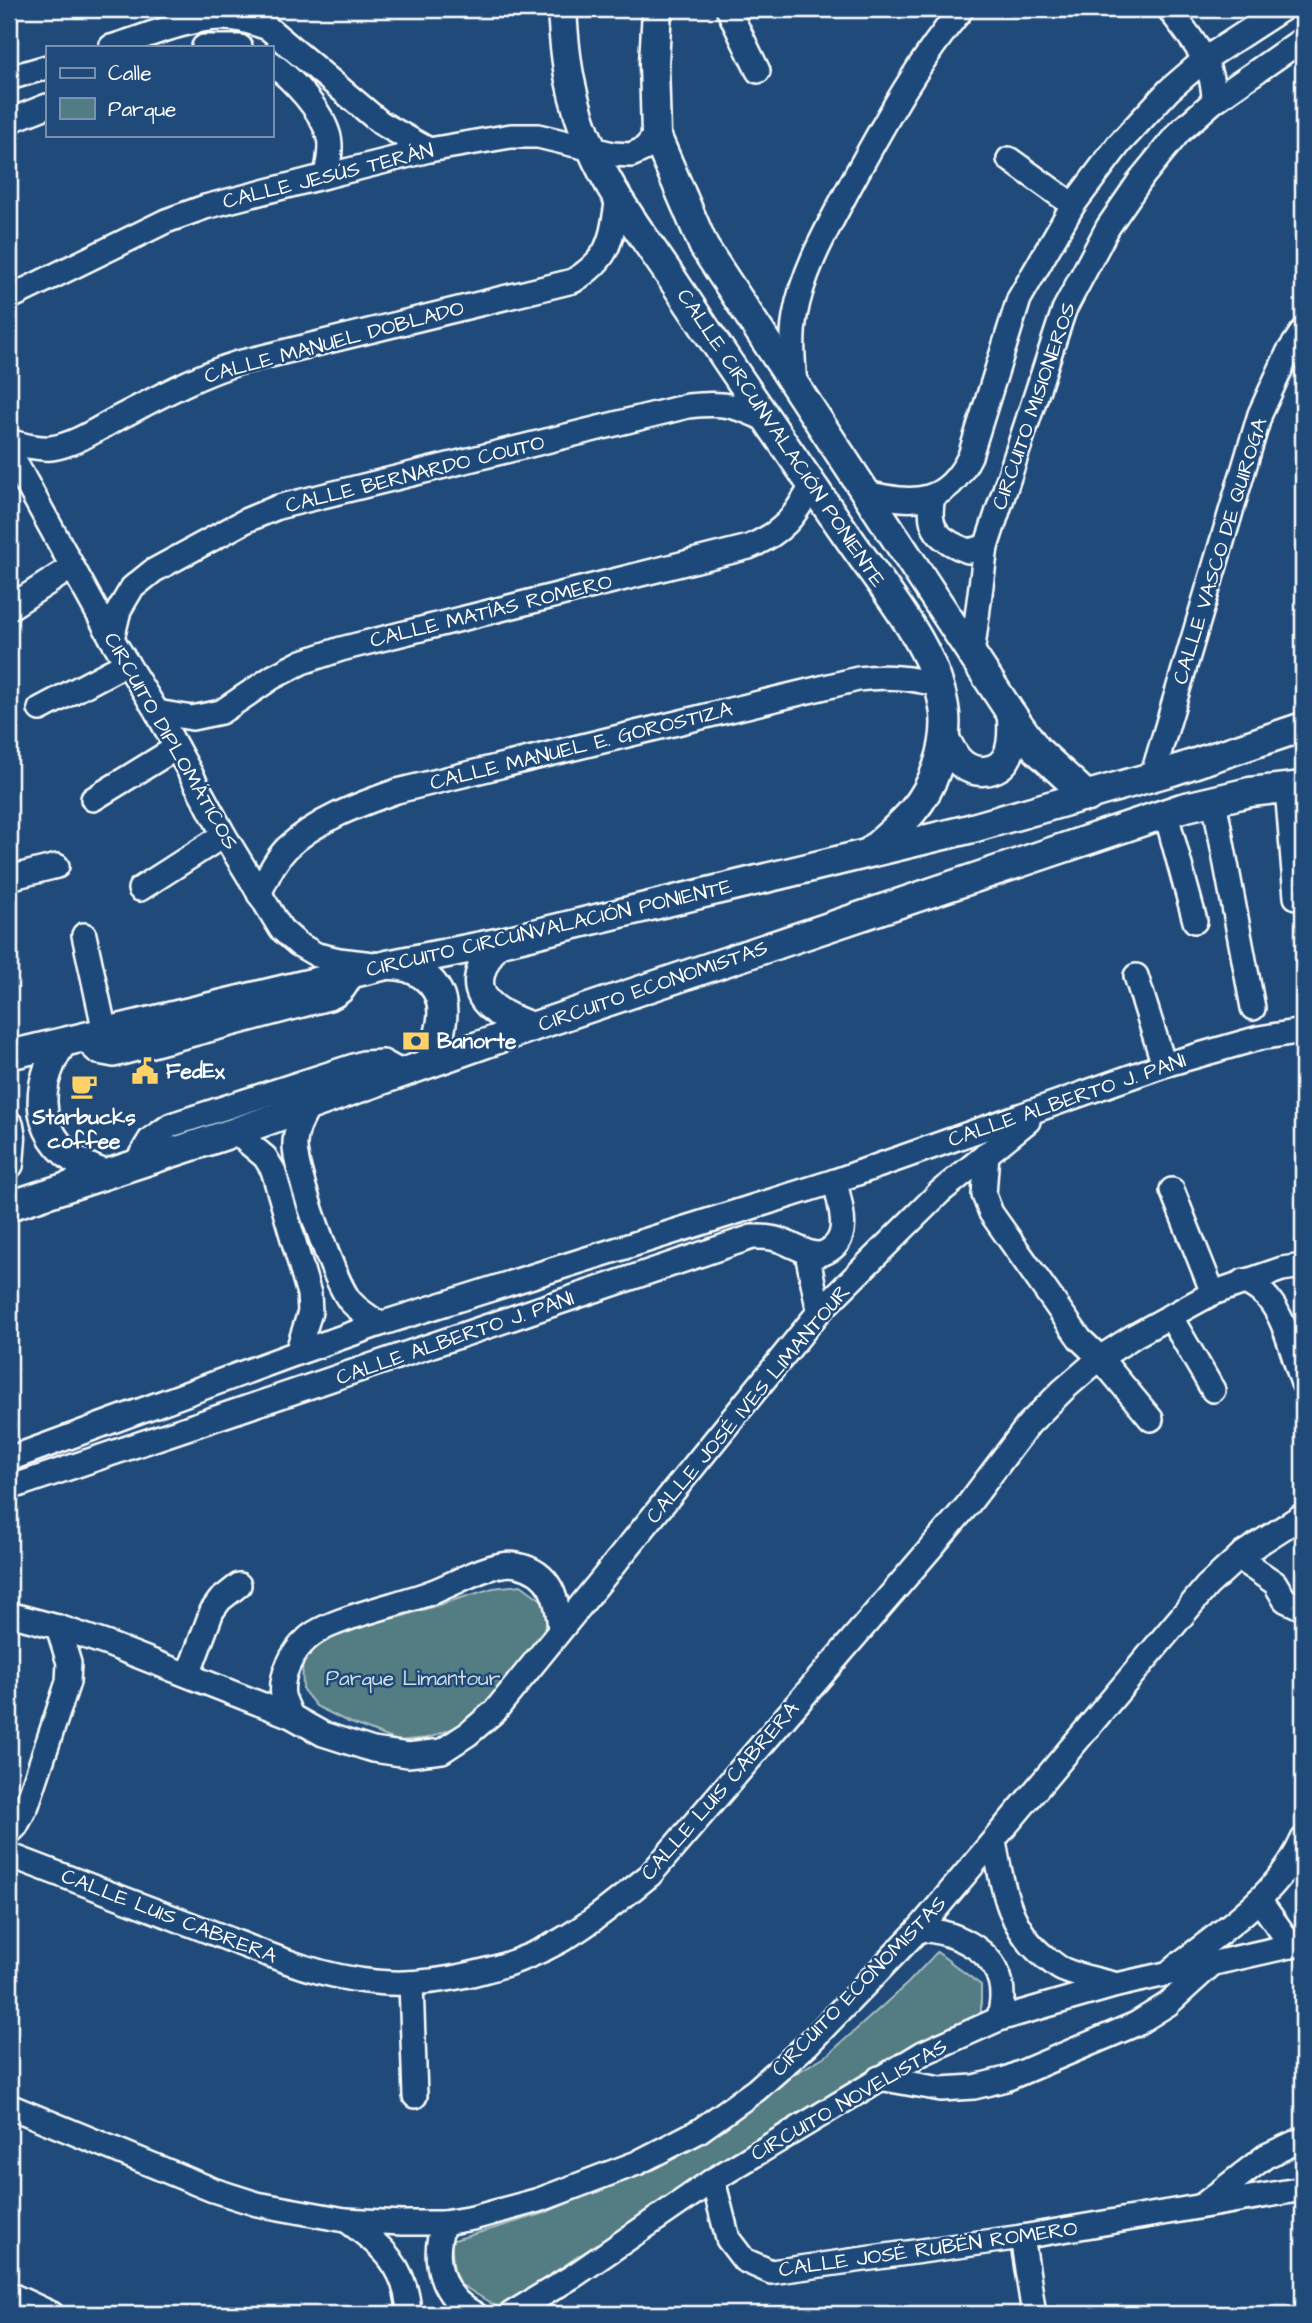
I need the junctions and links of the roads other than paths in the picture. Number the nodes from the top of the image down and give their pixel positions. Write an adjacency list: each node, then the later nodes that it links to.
1 (562, 9): 18 (main road, CALLE CIRCUNVALACIÓN PONIENTE)
2 (657, 9): 17 (main road, CALLE CIRCUNVALACIÓN PONIENTE)
3 (728, 9): 12 (street)
4 (962, 9): 26 (street)
5 (1169, 9): 9 (street)
6 (1282, 9): 9 (street)
7 (1303, 39): 14 (street, CIRCUITO MISIONEROS)
8 (114, 46): 19 (street)
9 (1205, 59): 14 (street); 23 (street)
10 (273, 64): 21 (street)
11 (46, 66): 13 (street)
12 (758, 71)
13 (9, 78)
14 (1214, 101): 34 (street, CIRCUITO MISIONEROS)
15 (46, 106): 16 (street)
16 (9, 121)
17 (656, 135): 18 (street, CALLE JESÚS TERÁN); 26 (main road, CALLE CIRCUNVALACIÓN PONIENTE)
18 (591, 149): 19 (street, CALLE JESÚS TERÁN); 22 (main road, CALLE CIRCUNVALACIÓN PONIENTE)
19 (429, 150): 21 (street, CALLE JESÚS TERÁN)
20 (1009, 159): 23 (street)
21 (326, 176): 24 (street, CALLE JESÚS TERÁN)
22 (618, 197): 27 (main road, CALLE CIRCUNVALACIÓN PONIENTE); 28 (street, CALLE MANUEL DOBLADO)
23 (1073, 205): 33 (street)
24 (9, 298)
25 (1303, 331): 47 (street, CALLE VASCO DE QUIROGA)
26 (796, 388): 32 (main road, CALLE CIRCUNVALACIÓN PONIENTE)
27 (767, 421): 31 (main road, CALLE CIRCUNVALACIÓN PONIENTE); 37 (street, CALLE BERNARDO COUTO)
28 (9, 440)
29 (9, 451): 30 (street, CIRCUITO DIPLOMÁTICOS)
30 (16, 484): 35 (street, CIRCUITO DIPLOMÁTICOS)
31 (813, 486): 40 (main road, CALLE CIRCUNVALACIÓN PONIENTE); 42 (street, CALLE MATÍAS ROMERO)
32 (866, 493): 33 (street); 38 (main road, CALLE CIRCUNVALACIÓN PONIENTE)
33 (933, 497): 34 (street)
34 (986, 547): 38 (street, CIRCUITO MISIONEROS)
35 (72, 567): 36 (street); 37 (street, CIRCUITO DIPLOMÁTICOS)
36 (9, 608)
37 (112, 639): 39 (street, CIRCUITO DIPLOMÁTICOS)
38 (972, 655): 43 (main road, CALLE CIRCUNVALACIÓN PONIENTE)
39 (127, 663): 41 (street); 42 (street, CIRCUITO DIPLOMÁTICOS)
40 (940, 685): 45 (main road, CALLE CIRCUNVALACIÓN PONIENTE); 58 (street, CALLE MANUEL E. GOROSTIZA)
41 (40, 709)
42 (157, 712): 46 (street, CIRCUITO DIPLOMÁTICOS)
43 (1012, 715): 45 (main road); 49 (main road, CALLE CIRCUNVALACIÓN PONIENTE)
44 (1303, 727): 47 (main road)
45 (945, 739): 54 (main road, CALLE CIRCUNVALACIÓN PONIENTE)
46 (176, 748): 50 (street); 53 (street, CIRCUITO DIPLOMÁTICOS)
47 (1152, 777): 49 (main road)
48 (1295, 787): 51 (main road, CIRCUITO ECONOMISTAS); 59 (street)
49 (1088, 797): 54 (main road, CIRCUITO CIRCUNVALACIÓN PONIENTE)
50 (93, 799)
51 (1213, 800): 52 (main road, CIRCUITO ECONOMISTAS); 65 (street)
52 (1166, 814): 60 (street); 66 (main road, CIRCUITO ECONOMISTAS)
53 (225, 835): 57 (street); 58 (street, CIRCUITO DIPLOMÁTICOS)
54 (869, 853): 62 (main road, CIRCUITO CIRCUNVALACIÓN PONIENTE)
55 (57, 866): 56 (street)
56 (9, 878)
57 (140, 889)
58 (259, 894): 63 (street, CIRCUITO DIPLOMÁTICOS)
59 (1296, 897)
60 (1195, 921)
61 (84, 935): 68 (street)
62 (497, 943): 63 (main road, CIRCUITO CIRCUNVALACIÓN PONIENTE); 66 (main road)
63 (387, 965): 68 (main road, CIRCUITO CIRCUNVALACIÓN PONIENTE); 70 (main road)
64 (1136, 976): 71 (street)
65 (1253, 1007)
66 (531, 1027): 70 (main road, CIRCUITO ECONOMISTAS)
67 (1303, 1031): 71 (street, CALLE ALBERTO J. PANI)
68 (83, 1038): 69 (main road, CIRCUITO CIRCUNVALACIÓN PONIENTE); 80 (main road)
69 (9, 1055)
70 (431, 1062): 72 (main road, CIRCUITO ECONOMISTAS)
71 (1164, 1065): 74 (street, CALLE ALBERTO J. PANI)
72 (401, 1072): 73 (main road, CIRCUITO ECONOMISTAS); 78 (street)
73 (309, 1106): 76 (main road, CIRCUITO ECONOMISTAS); 90 (street)
74 (1044, 1109): 77 (street, CALLE JOSÉ IVES LIMANTOUR); 81 (street, CALLE ALBERTO J. PANI)
75 (9, 1126): 79 (main road)
76 (235, 1132): 78 (main road, CIRCUITO ECONOMISTAS); 91 (street)
77 (987, 1153): 88 (street, CALLE JOSÉ IVES LIMANTOUR); 92 (street)
78 (136, 1163): 80 (main road, CIRCUITO ECONOMISTAS)
79 (9, 1164)
80 (104, 1174): 83 (main road, CIRCUITO ECONOMISTAS)
81 (835, 1181): 84 (street); 90 (street, CALLE ALBERTO J. PANI)
82 (1172, 1190): 87 (street)
83 (9, 1206)
84 (807, 1253): 88 (street); 97 (street, CALLE ALBERTO J. PANI)
85 (1303, 1266): 86 (street, CALLE LUIS CABRERA)
86 (1244, 1281): 87 (street, CALLE LUIS CABRERA); 93 (street)
87 (1213, 1293): 89 (street, CALLE LUIS CABRERA)
88 (820, 1312): 104 (street, CALLE JOSÉ IVES LIMANTOUR)
89 (1170, 1317): 92 (street, CALLE LUIS CABRERA); 94 (street)
90 (380, 1324): 91 (street, CALLE ALBERTO J. PANI)
91 (297, 1353): 96 (street, CALLE ALBERTO J. PANI)
92 (1100, 1358): 95 (street); 116 (street, CALLE LUIS CABRERA)
93 (1303, 1383)
94 (1213, 1390)
95 (1151, 1419)
96 (9, 1459)
97 (9, 1488)
98 (1303, 1515): 99 (street, CIRCUITO ECONOMISTAS)
99 (1241, 1555): 101 (street); 109 (street, CIRCUITO ECONOMISTAS)
100 (239, 1586): 105 (street)
101 (1303, 1605)
102 (9, 1614): 103 (street, CALLE JOSÉ IVES LIMANTOUR)
103 (58, 1627): 105 (street, CALLE JOSÉ IVES LIMANTOUR); 107 (street)
104 (560, 1630): 106 (street, CALLE JOSÉ IVES LIMANTOUR); 106 (street)
105 (188, 1675): 106 (street, CALLE JOSÉ IVES LIMANTOUR)
106 (291, 1716)
107 (9, 1833)
108 (1303, 1839): 111 (street)
109 (994, 1841): 112 (street, CIRCUITO ECONOMISTAS); 117 (street)
110 (9, 1855): 116 (street, CALLE LUIS CABRERA)
111 (1259, 1900): 113 (street); 115 (street)
112 (919, 1929): 118 (street); 127 (street, CIRCUITO ECONOMISTAS)
113 (1298, 1944): 114 (street, CIRCUITO NOVELISTAS)
114 (1212, 1964): 115 (street, CIRCUITO NOVELISTAS); 119 (street)
115 (1169, 1973): 117 (street, CIRCUITO NOVELISTAS)
116 (411, 1983): 120 (street)
117 (1117, 1985): 118 (street, CIRCUITO NOVELISTAS)
118 (999, 2019): 119 (street, CIRCUITO NOVELISTAS)
119 (879, 2078): 123 (street, CIRCUITO NOVELISTAS)
120 (415, 2096)
121 (9, 2106): 126 (street, CIRCUITO ECONOMISTAS)
122 (1303, 2139): 125 (street, CALLE JOSÉ RUBÉN ROMERO)
123 (713, 2180): 128 (street, CALLE JOSÉ RUBÉN ROMERO); 133 (street, CIRCUITO NOVELISTAS)
124 (1303, 2189): 125 (street, CALLE JOSÉ RUBÉN ROMERO)
125 (1200, 2207): 128 (street, CALLE JOSÉ RUBÉN ROMERO)
126 (345, 2220): 127 (street, CIRCUITO ECONOMISTAS); 131 (street)
127 (444, 2223): 132 (street)
128 (1022, 2238): 134 (street)
129 (9, 2294): 130 (street)
130 (52, 2314)
131 (409, 2314)
132 (475, 2314)
133 (511, 2314)
134 (1034, 2314)

